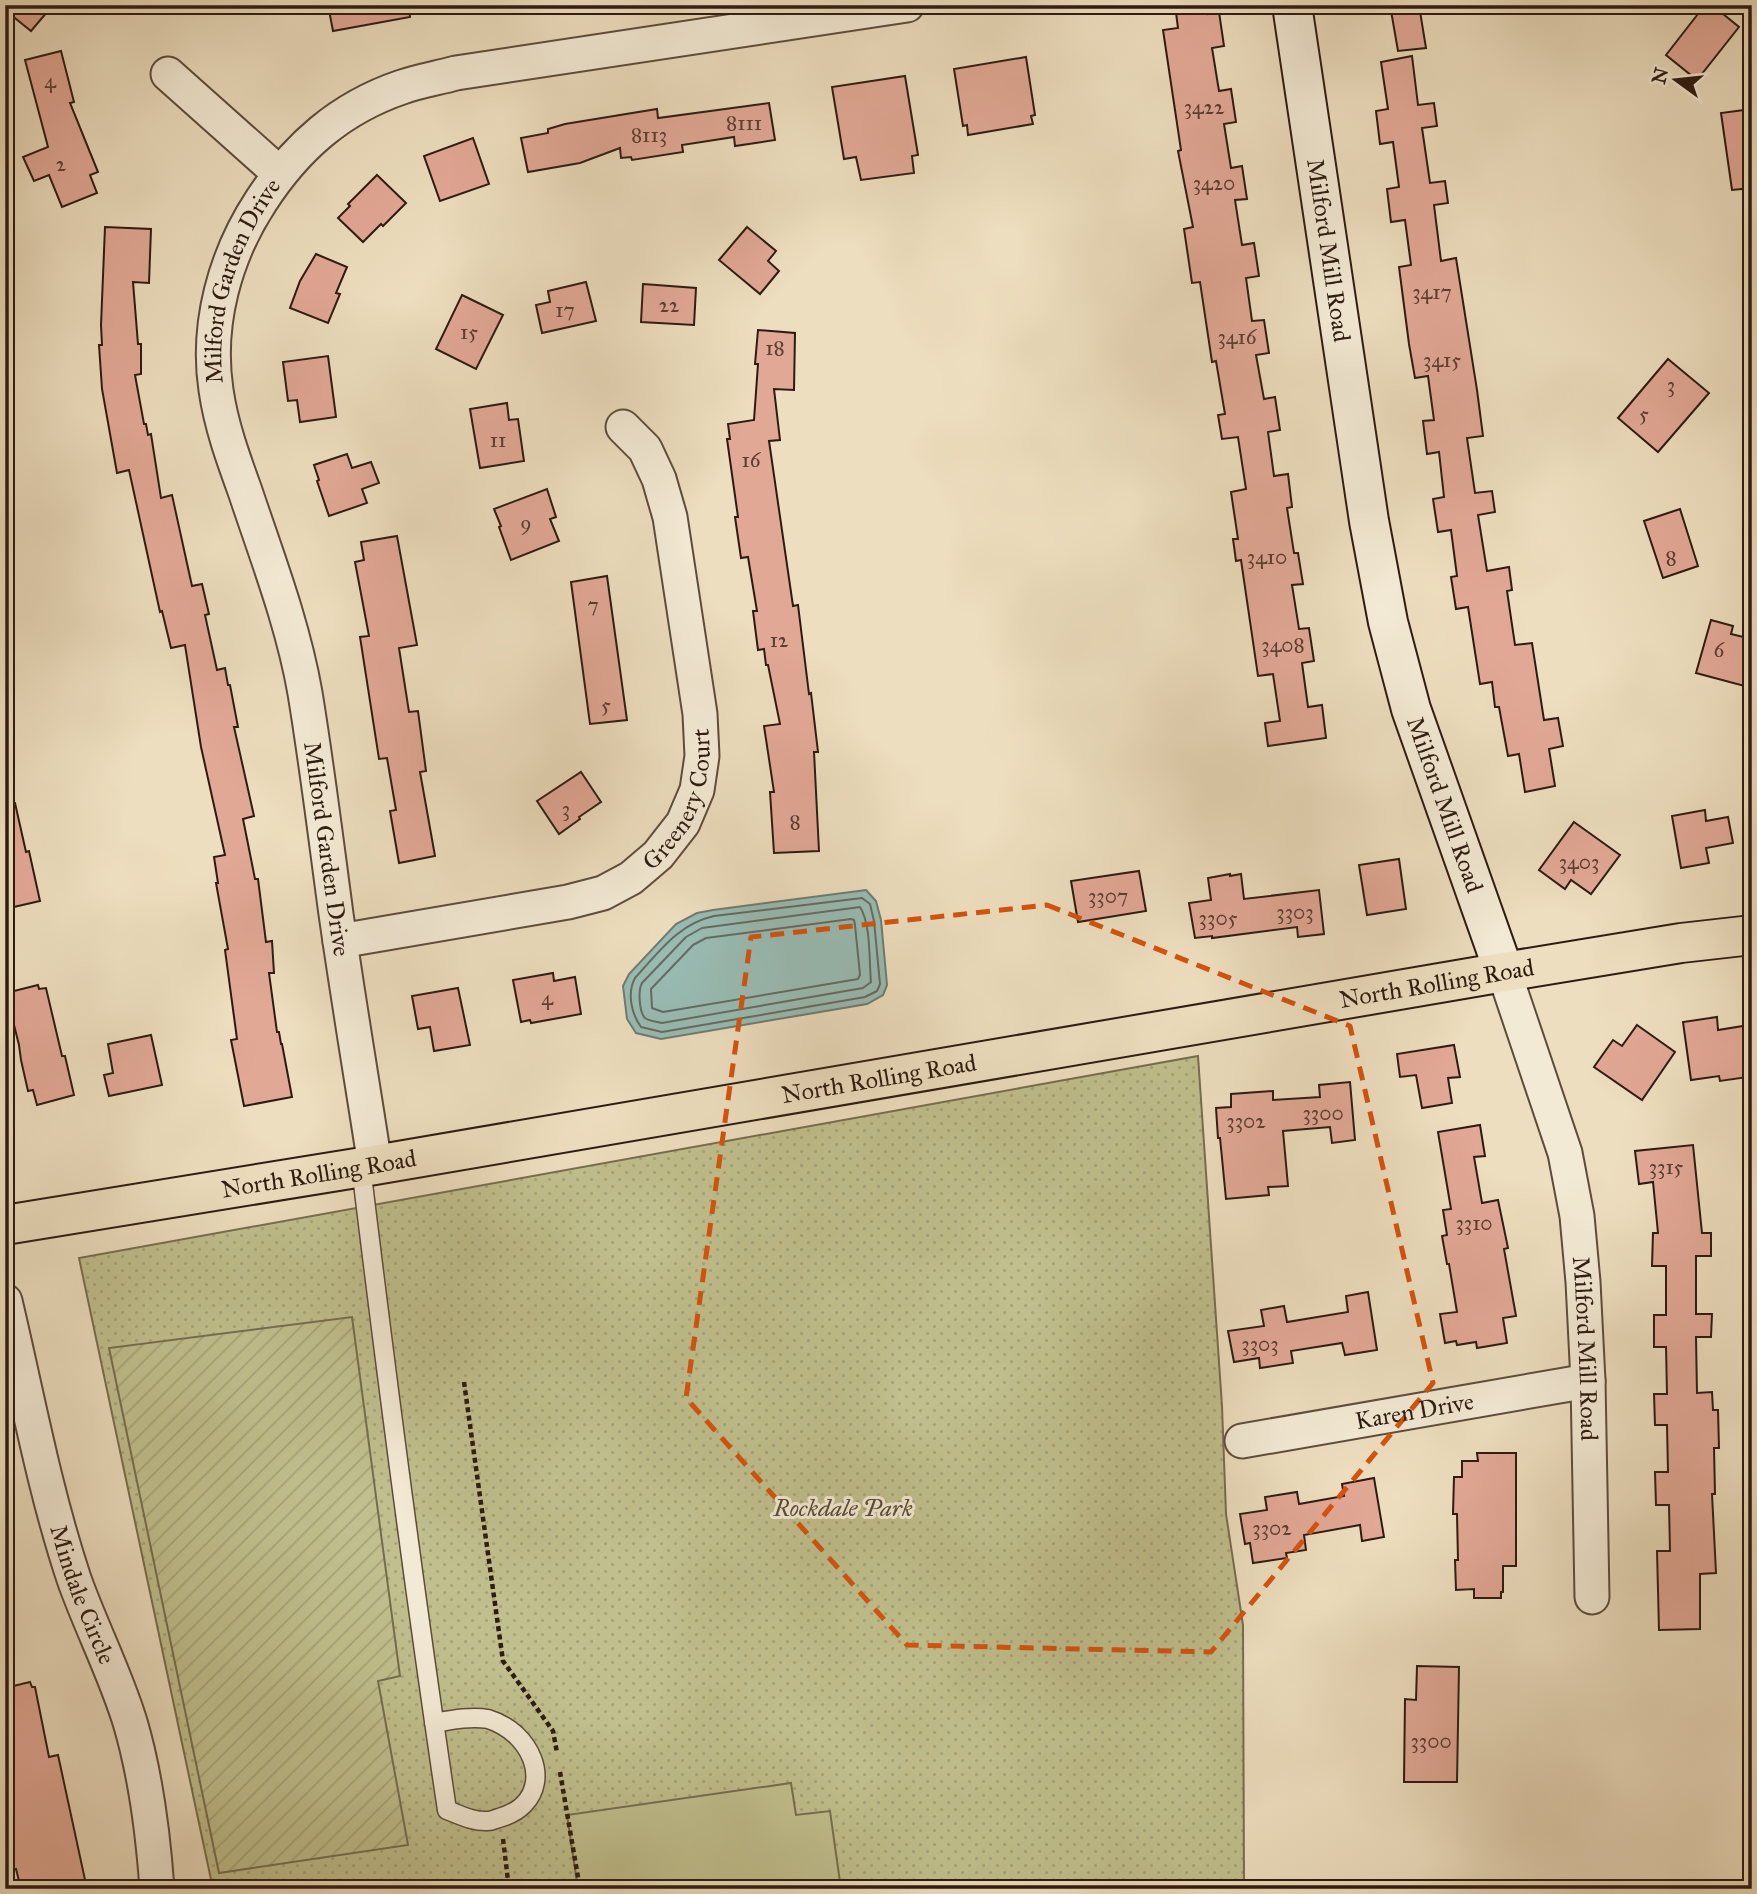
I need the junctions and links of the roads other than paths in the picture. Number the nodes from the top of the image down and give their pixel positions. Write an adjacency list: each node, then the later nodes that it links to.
1 (907, 5): 4 (street, Milford Garden Drive)
2 (1292, 5): 8 (main road, Milford Mill Road)
3 (168, 74): 4 (street)
4 (279, 173): 7 (street, Milford Garden Drive)
5 (624, 427): 7 (street, Greenery Court)
6 (1752, 935): 8 (main road, North Rolling Road)
7 (340, 941): 9 (street, Milford Garden Drive)
8 (1504, 972): 9 (main road, North Rolling Road); 12 (street, Milford Mill Road)
9 (368, 1166): 10 (main road, North Rolling Road); 15 (lane)
10 (5, 1225)
11 (5, 1301): 16 (street, Mindale Circle)
12 (1588, 1381): 13 (street, Karen Drive); 14 (street, Milford Mill Road)
13 (1242, 1441)
14 (1592, 1597)
15 (434, 1723): 15 (lane)
16 (157, 1889)

